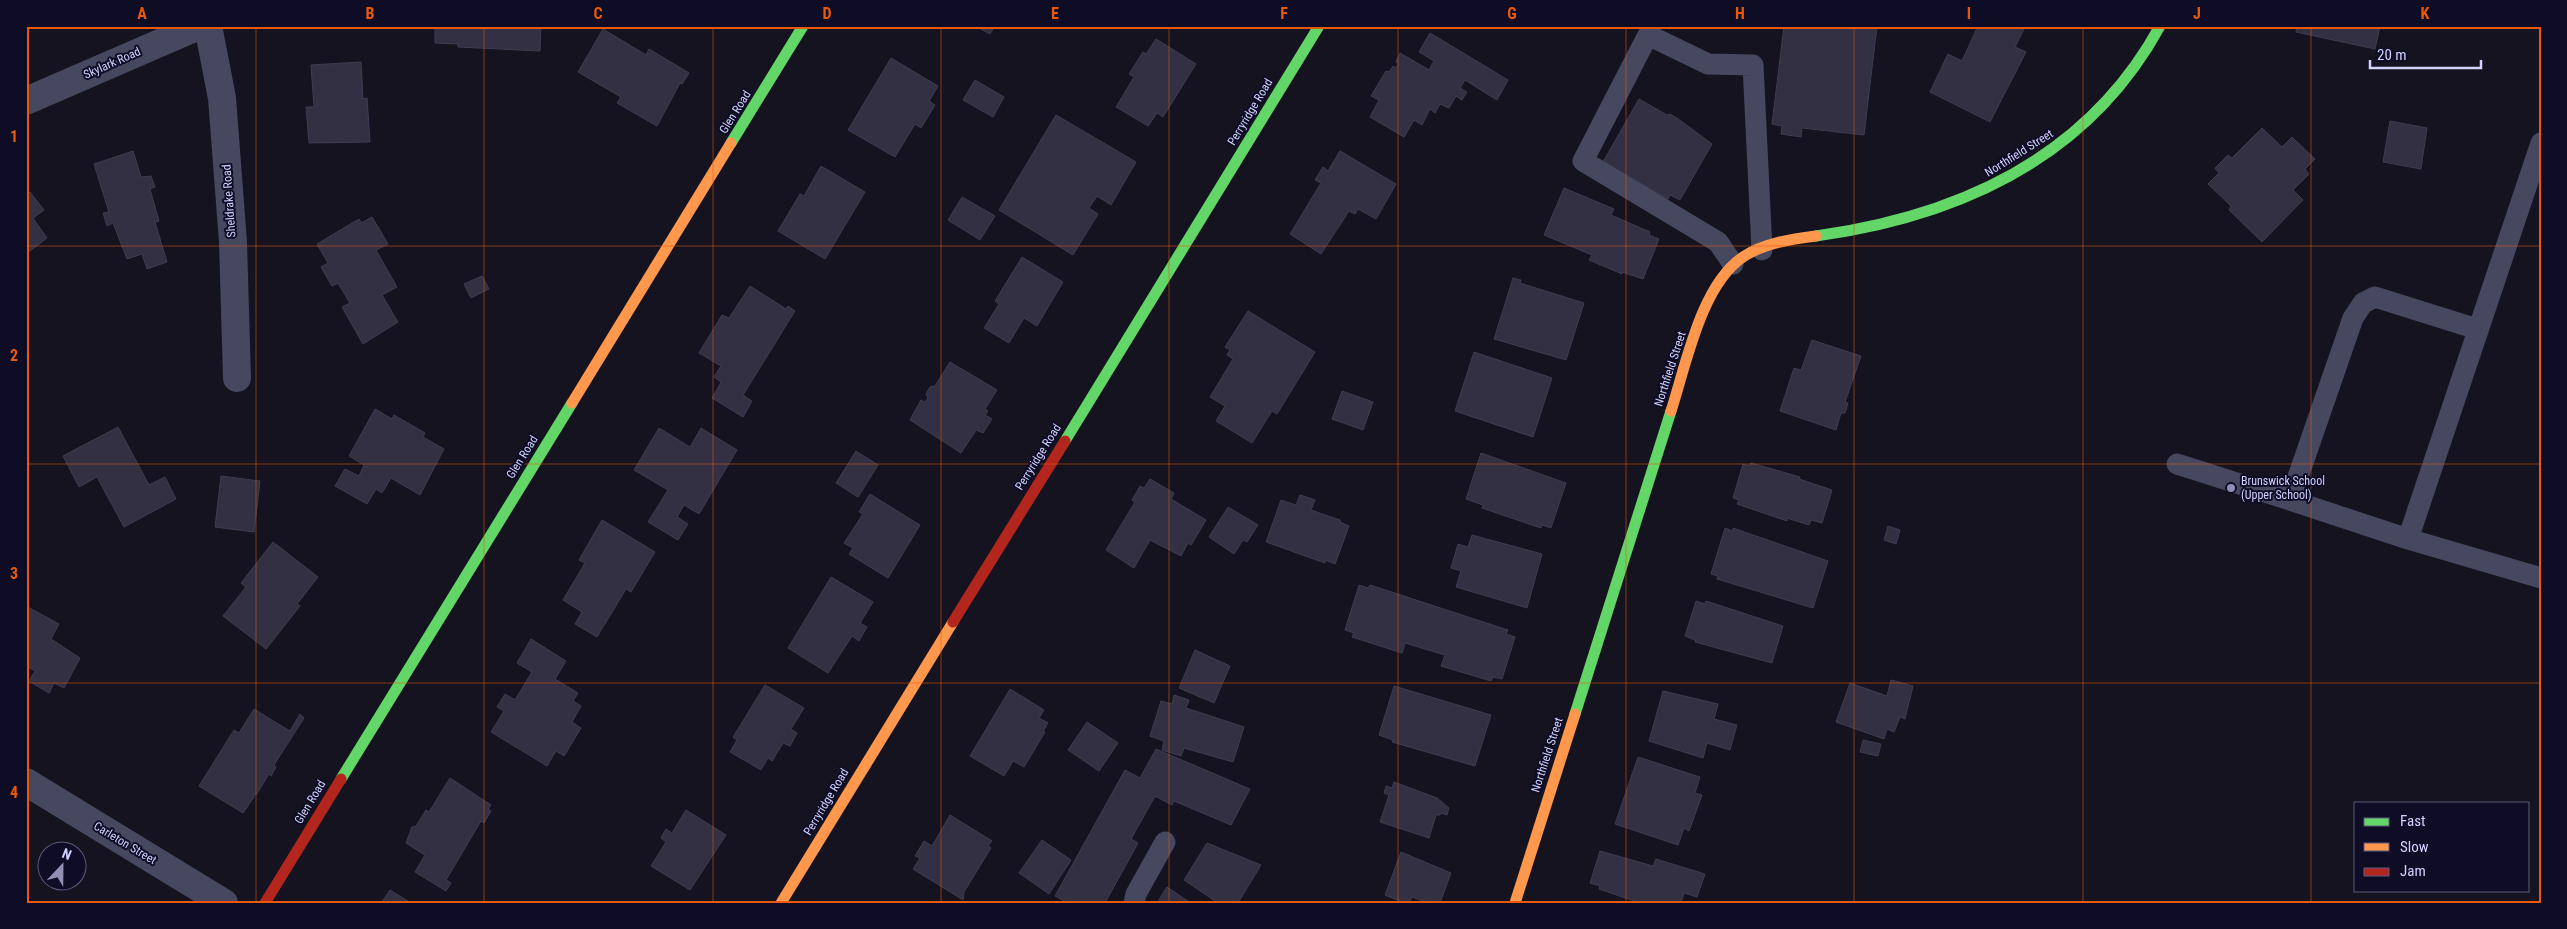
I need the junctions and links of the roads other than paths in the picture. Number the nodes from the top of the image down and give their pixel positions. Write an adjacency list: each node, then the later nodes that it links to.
1 (199, 26): 6 (street, Skylark Road)
2 (208, 26): 11 (street, Sheldrake Road)
3 (1319, 26): 20 (street, Perryridge Road)
4 (2160, 26): 8 (street, Northfield Street)
5 (797, 28): 19 (street, Glen Road)
6 (26, 101)
7 (2541, 142): 10 (lane)
8 (1762, 250): 9 (street, Northfield Street); 9 (lane)
9 (1733, 264): 22 (street, Northfield Street)
10 (2478, 329): 13 (lane); 14 (lane)
11 (237, 378)
12 (2177, 464): 13 (lane)
13 (2290, 500): 14 (lane)
14 (2408, 539): 15 (lane)
15 (2541, 578)
16 (26, 782): 18 (street, Carleton Street)
17 (1164, 842): 21 (lane)
18 (224, 903)
19 (265, 903)
20 (781, 903)
21 (1134, 903)
22 (1515, 903)

